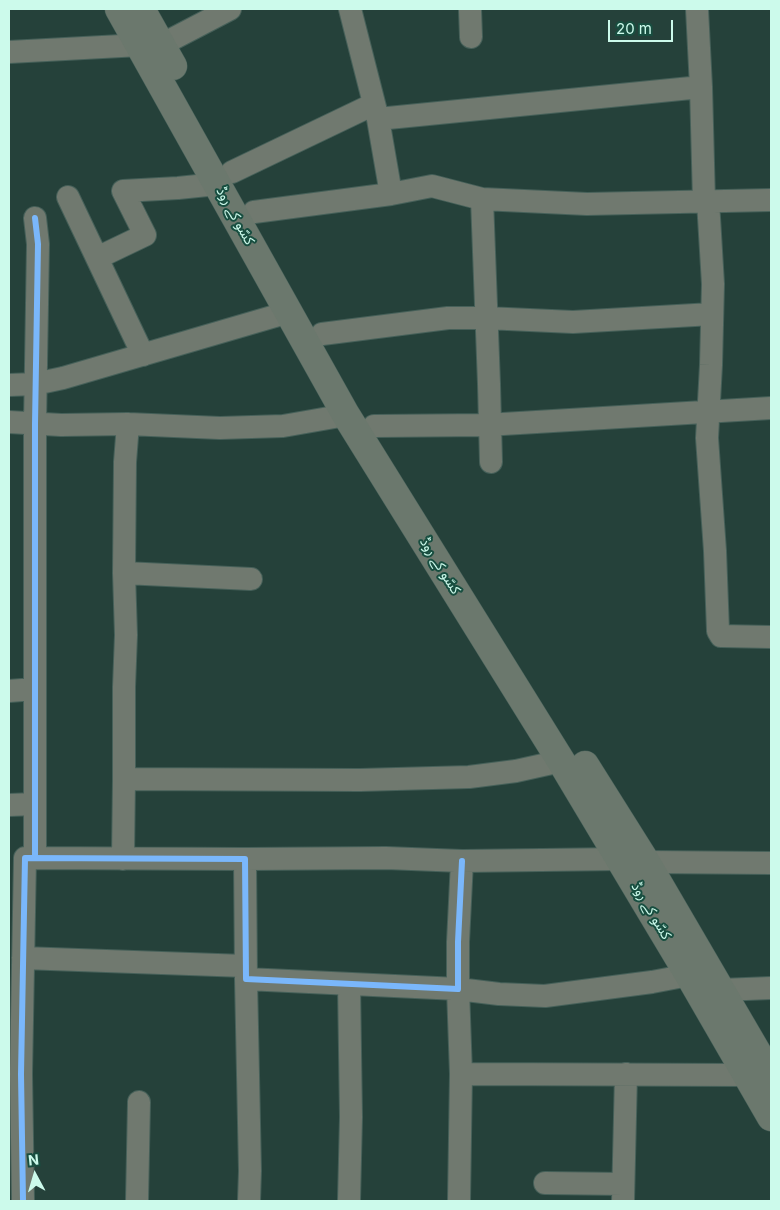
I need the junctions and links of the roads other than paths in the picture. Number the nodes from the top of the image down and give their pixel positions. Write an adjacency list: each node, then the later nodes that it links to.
1 (119, 9): 8 (main road, کسّو کے روڈ)
2 (141, 9): 8 (main road, کسّو کے روڈ)
3 (230, 9): 8 (street)
4 (350, 9): 11 (street)
5 (470, 9): 7 (street)
6 (697, 9): 10 (street)
7 (471, 37)
8 (150, 45): 9 (street); 12 (main road, کسّو کے روڈ)
9 (9, 52)
10 (701, 87): 11 (street); 17 (street)
11 (376, 112): 12 (street); 13 (street)
12 (225, 178): 18 (main road, کسّو کے روڈ); 20 (street); 21 (main road, کسّو کے روڈ)
13 (391, 194): 15 (street); 18 (street)
14 (68, 197): 20 (street)
15 (482, 199): 17 (street); 23 (street)
16 (771, 200): 17 (street)
17 (706, 201): 22 (street)
18 (254, 212): 24 (main road, کسّو کے روڈ)
19 (35, 218): 26 (street)
20 (97, 258): 25 (street)
21 (289, 312): 25 (street); 30 (main road, کسّو کے روڈ)
22 (712, 314): 23 (street); 29 (street)
23 (486, 318): 24 (street); 34 (street)
24 (322, 334): 35 (main road, کسّو کے روڈ)
25 (143, 355): 26 (street)
26 (35, 384): 27 (street); 32 (street)
27 (9, 385)
28 (771, 408): 29 (street)
29 (708, 411): 34 (street); 39 (street)
30 (346, 414): 33 (street); 42 (main road, کسّو کے روڈ)
31 (9, 422): 32 (street)
32 (35, 424): 33 (street); 41 (street)
33 (128, 424): 37 (street)
34 (490, 424): 35 (street); 36 (street)
35 (374, 426): 50 (main road, کسّو کے روڈ)
36 (491, 462)
37 (124, 573): 38 (street); 43 (street)
38 (251, 579)
39 (771, 637)
40 (9, 690): 41 (street)
41 (35, 690): 44 (street)
42 (561, 762): 43 (street); 50 (main road, کسّو کے روڈ)
43 (124, 779): 47 (street)
44 (35, 804): 45 (street); 46 (street)
45 (9, 805)
46 (36, 858): 47 (street); 52 (street)
47 (123, 859): 48 (street)
48 (245, 859): 49 (street); 54 (street)
49 (462, 861): 50 (street); 58 (street)
50 (633, 861): 51 (street); 55 (main road, کسّو کے روڈ); 59 (main road, کسّو کے روڈ)
51 (771, 863)
52 (16, 907): 53 (street)
53 (23, 958): 54 (street); 60 (street)
54 (245, 972): 56 (street); 71 (street)
55 (689, 975): 58 (street); 63 (main road, کسّو کے روڈ)
56 (348, 984): 58 (street); 72 (street)
57 (771, 988): 59 (street)
58 (458, 989): 61 (street)
59 (721, 990): 63 (main road, کسّو کے روڈ)
60 (15, 1004): 66 (street)
61 (460, 1074): 62 (street); 73 (street)
62 (626, 1074): 63 (street); 68 (street)
63 (759, 1075): 65 (main road, کسّو کے روڈ)
64 (139, 1102): 70 (street)
65 (771, 1117)
66 (15, 1122): 69 (street)
67 (545, 1183): 68 (street)
68 (623, 1193)
69 (23, 1201)
70 (137, 1201)
71 (249, 1201)
72 (349, 1201)
73 (459, 1201)

